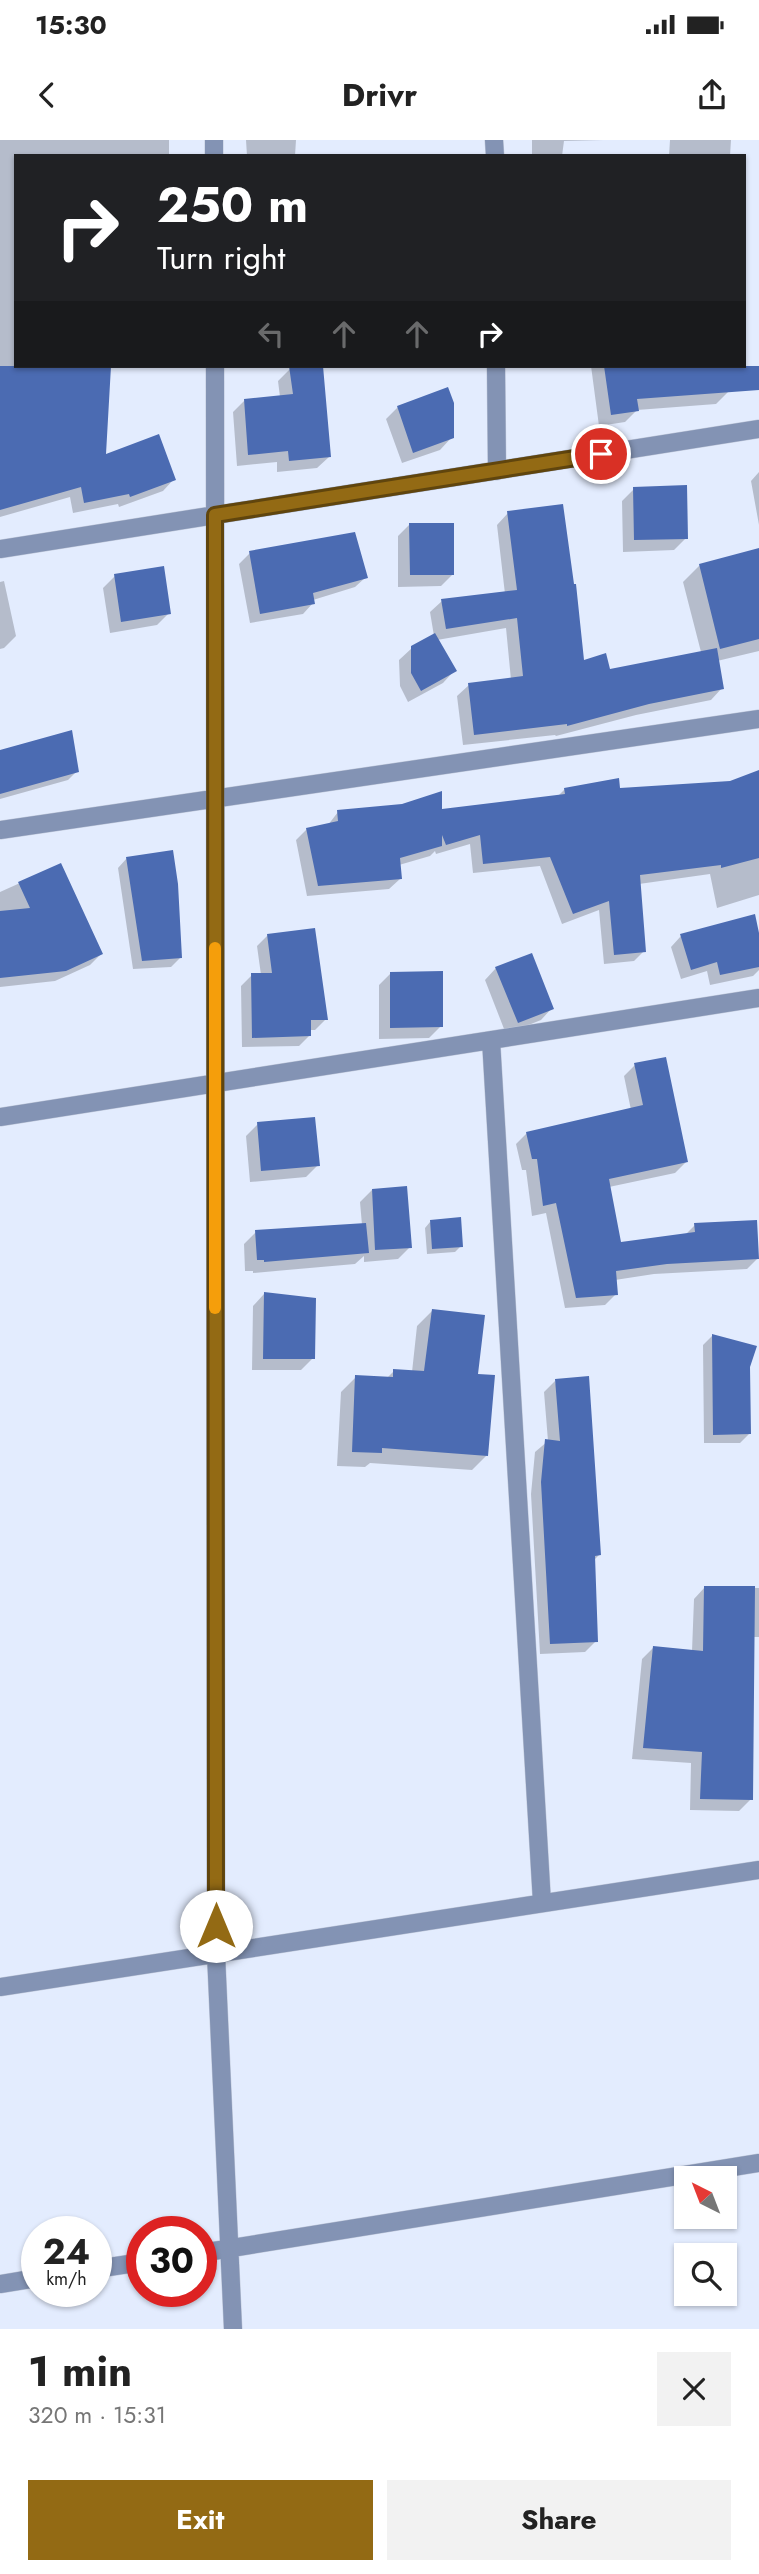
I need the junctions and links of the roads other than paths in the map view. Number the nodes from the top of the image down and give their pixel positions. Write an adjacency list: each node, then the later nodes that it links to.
1 (215, 368): 5 (street)
2 (496, 368): 4 (street)
3 (759, 429): 4 (street)
4 (497, 471): 5 (street)
5 (215, 515): 6 (street); 8 (street)
6 (0, 549)
7 (759, 719): 8 (street)
8 (215, 799): 9 (street); 12 (street)
9 (0, 831)
10 (759, 998): 11 (street)
11 (491, 1040): 12 (street); 15 (street)
12 (214, 1084): 13 (street); 16 (street)
13 (0, 1117)
14 (759, 1870): 15 (street)
15 (542, 1903): 16 (street)
16 (216, 1954): 17 (street); 19 (street)
17 (0, 1987)
18 (759, 2163): 19 (street)
19 (229, 2249): 20 (street); 23 (street)
20 (217, 2251)
21 (21, 2281): 22 (street)
22 (0, 2284)
23 (233, 2329)

